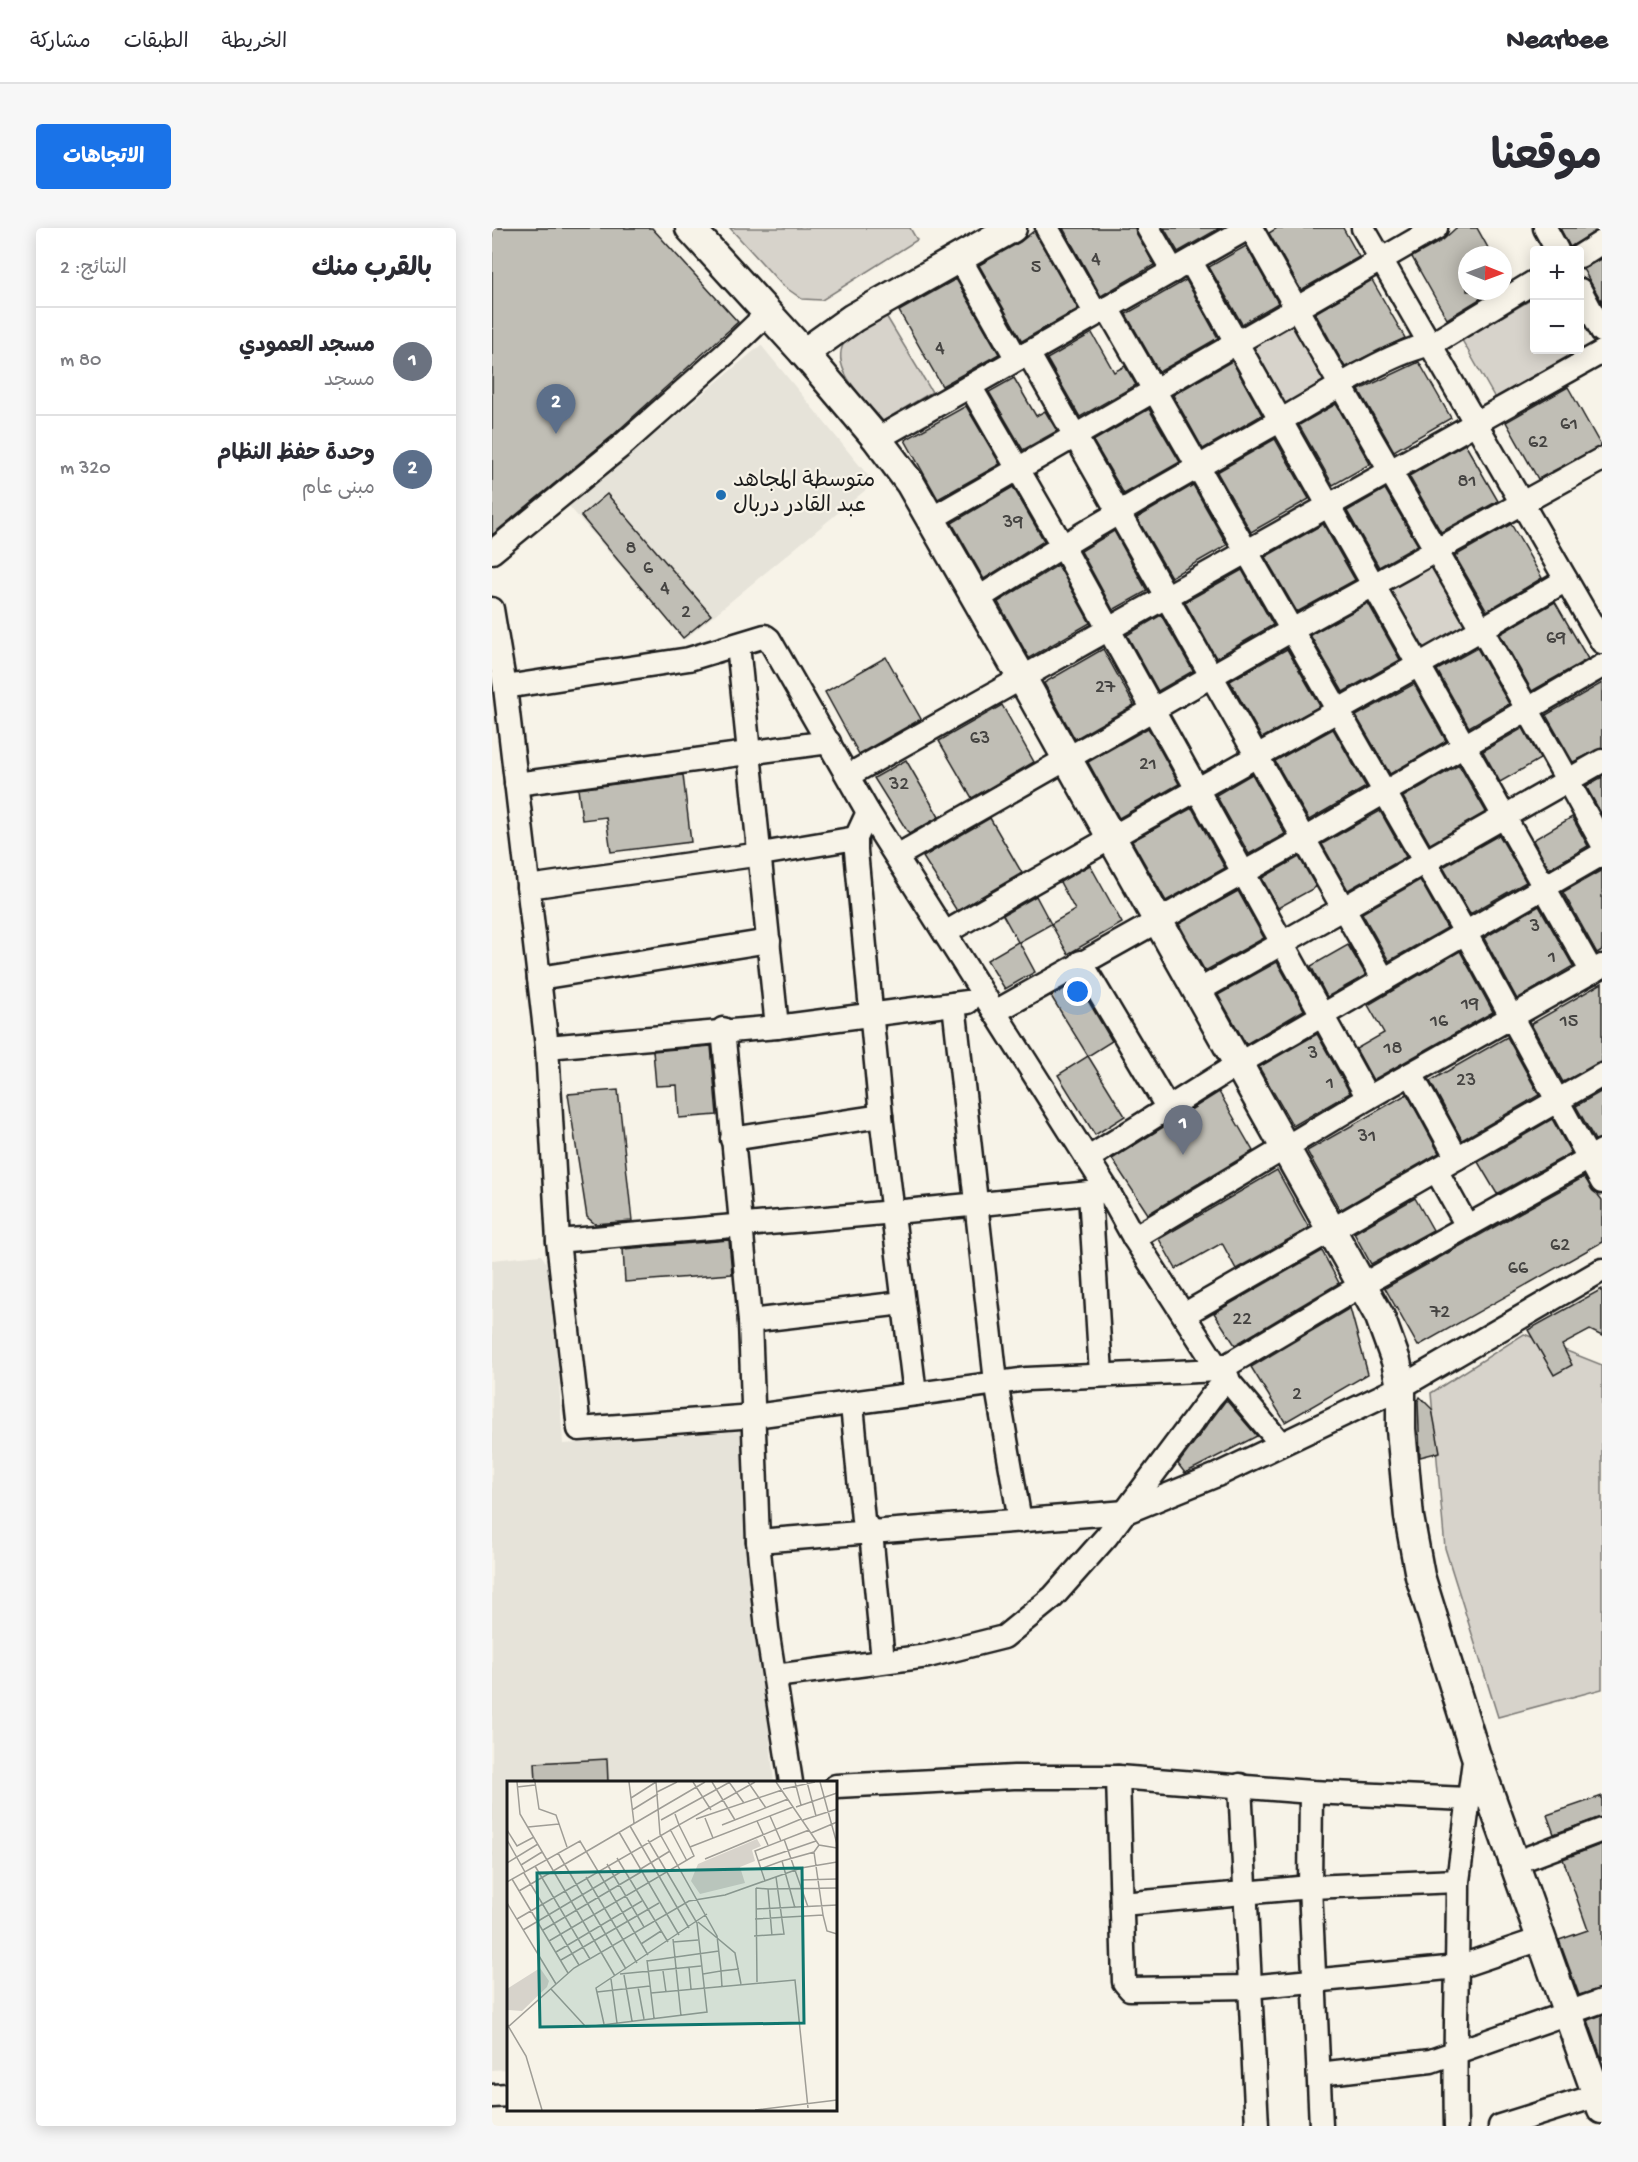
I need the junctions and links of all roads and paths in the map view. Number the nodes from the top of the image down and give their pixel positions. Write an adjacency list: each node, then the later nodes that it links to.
1 (690, 228): 19 (main road)
2 (1012, 228): 12 (main road)
3 (1047, 228): 18 (street)
4 (1148, 228): 14 (street)
5 (1250, 228): 14 (street); 17 (street)
6 (1363, 228): 13 (street)
7 (1436, 228): 13 (street)
8 (1545, 228): 10 (street)
9 (1602, 242): 11 (street)
10 (1555, 246)
11 (1584, 253)
12 (959, 257): 24 (main road); 25 (street)
13 (1382, 258): 17 (street); 22 (street)
14 (1182, 266): 18 (street); 21 (street)
15 (1530, 284): 22 (street)
16 (1584, 297): 20 (street)
17 (1296, 308): 21 (street); 27 (street)
18 (1101, 311): 25 (street); 28 (street)
19 (768, 313): 24 (main road); 43 (street)
20 (1602, 331)
21 (1235, 342): 28 (street); 29 (street)
22 (1432, 344): 27 (street); 30 (street)
23 (1602, 352): 30 (street)
24 (804, 353): 32 (main road)
25 (1022, 356): 26 (street); 31 (street)
26 (970, 386): 32 (street); 34 (street)
27 (1340, 387): 29 (street); 36 (street)
28 (1154, 390): 31 (street); 35 (street)
29 (1280, 421): 35 (street); 37 (street)
30 (1474, 422): 36 (street); 38 (street)
31 (1075, 434): 34 (street); 39 (street)
32 (877, 439): 40 (main road)
33 (1602, 459): 38 (street)
34 (1016, 467): 40 (street); 41 (street)
35 (1198, 467): 39 (street); 42 (street)
36 (1389, 469): 37 (street); 44 (street)
37 (1327, 503): 42 (street); 46 (street)
38 (1521, 503): 44 (street); 45 (street)
39 (1120, 513): 41 (street); 47 (street)
40 (931, 519): 48 (main road)
41 (1062, 545): 48 (street); 50 (street)
42 (1246, 551): 47 (street); 51 (street)
43 (492, 552)
44 (1435, 552): 46 (street); 52 (street)
45 (1566, 580): 52 (street); 53 (street)
46 (1373, 586): 51 (street); 55 (street)
47 (1167, 595): 50 (street); 58 (street)
48 (976, 600): 57 (main road)
49 (492, 609): 59 (street)
50 (1107, 628): 57 (street); 62 (street)
51 (1292, 630): 58 (street); 60 (street)
52 (1480, 631): 55 (street); 61 (street)
53 (1602, 642)
54 (738, 645): 59 (street); 63 (street); 65 (street)
55 (1418, 664): 60 (street); 64 (street)
56 (1602, 666): 61 (street)
57 (1023, 678): 67 (main road); 69 (street)
58 (1212, 678): 62 (street); 66 (street)
59 (505, 687): 71 (street)
60 (1336, 710): 66 (street); 73 (street)
61 (1527, 710): 64 (street); 70 (street)
62 (1154, 711): 67 (street); 72 (street)
63 (829, 742): 65 (street); 69 (street)
64 (1464, 746): 73 (street); 75 (street)
65 (750, 751): 71 (street); 80 (street)
66 (1257, 756): 72 (street); 78 (street)
67 (1068, 758): 76 (main road); 82 (street)
68 (1602, 761): 70 (street)
69 (849, 775): 74 (street)
70 (1568, 781): 75 (street); 79 (street)
71 (516, 784): 85 (street)
72 (1198, 790): 76 (street); 84 (street)
73 (1384, 792): 78 (street); 83 (street)
74 (868, 812): 77 (street); 82 (street)
75 (1506, 817): 83 (street); 86 (street)
76 (1111, 836): 88 (main road); 90 (street)
77 (856, 838): 80 (street); 100 (street)
78 (1304, 839): 84 (street); 87 (street)
79 (1602, 843)
80 (761, 854): 85 (street); 91 (street)
81 (1602, 854): 86 (street)
82 (897, 856): 90 (street)
83 (1424, 863): 87 (street); 89 (street)
84 (1243, 873): 88 (street); 92 (street)
85 (528, 887): 95 (street)
86 (1544, 887): 89 (street); 94 (street)
87 (1344, 909): 92 (street); 96 (street)
88 (1157, 920): 93 (street); 97 (main road)
89 (1465, 932): 96 (street); 102 (street)
90 (945, 933): 99 (street)
91 (769, 940): 95 (street); 103 (street)
92 (1281, 943): 97 (street); 101 (street)
93 (1081, 962): 99 (street); 111 (street)
94 (1597, 969): 102 (street)
95 (539, 978): 105 (street)
96 (1384, 980): 101 (street)
97 (1198, 991): 106 (main road)
98 (954, 1004): 99 (street); 100 (street); 121 (street)
99 (990, 1005): 117 (street)
100 (870, 1016): 103 (street); 112 (street)
101 (1322, 1016): 106 (street); 109 (street)
102 (1513, 1017): 107 (street); 110 (street)
103 (777, 1027): 104 (street)
104 (723, 1029): 105 (street); 113 (street)
105 (547, 1047): 127 (street)
106 (1238, 1064): 111 (street); 114 (main road)
107 (1411, 1074): 109 (street); 116 (street)
108 (1602, 1075): 110 (street)
109 (1368, 1098): 114 (street)
110 (1557, 1100): 115 (street); 116 (street)
111 (1167, 1107): 117 (street)
112 (881, 1116): 113 (street); 122 (street)
113 (732, 1139): 123 (street)
114 (1285, 1146): 125 (main road); 126 (street)
115 (1596, 1155): 119 (street); 124 (street)
116 (1457, 1158): 118 (street)
117 (1087, 1159): 120 (street)
118 (1436, 1170): 124 (street); 125 (street)
119 (1602, 1182)
120 (1099, 1192): 121 (street); 126 (street); 133 (street)
121 (978, 1206): 122 (street); 135 (street)
122 (891, 1211): 123 (street); 130 (street)
123 (742, 1224): 127 (street); 132 (street)
124 (1467, 1226): 129 (street)
125 (1331, 1229): 129 (main road); 131 (street)
126 (1134, 1238): 131 (street)
127 (558, 1241): 139 (street)
128 (1602, 1270): 136 (street)
129 (1362, 1285): 134 (street); 136 (main road)
130 (903, 1303): 132 (street); 137 (street)
131 (1185, 1314): 134 (street)
132 (750, 1321): 139 (street)
133 (1101, 1374): 134 (street); 135 (street)
134 (1224, 1374): 140 (street); 141 (street)
135 (996, 1382): 137 (street); 142 (street)
136 (1401, 1387): 140 (street); 147 (main road)
137 (915, 1394): 138 (street)
138 (852, 1405): 139 (street); 143 (street)
139 (754, 1416): 144 (street)
140 (1281, 1444): 141 (street)
141 (1126, 1512): 142 (street); 145 (street)
142 (1020, 1521): 143 (street)
143 (871, 1532): 144 (street); 145 (street)
144 (758, 1541): 146 (street)
145 (883, 1661): 146 (street)
146 (775, 1676): 149 (street)
147 (1475, 1753): 153 (street); 155 (main road)
148 (1118, 1777): 150 (street); 151 (street); 159 (street)
149 (791, 1781)
150 (1240, 1785): 152 (street); 158 (street)
151 (837, 1786)
152 (1311, 1792): 153 (street); 157 (street)
153 (1467, 1799): 156 (street)
154 (1602, 1830): 155 (street)
155 (1514, 1863): 160 (main road)
156 (1458, 1881): 157 (street); 161 (street)
157 (1311, 1887): 158 (street); 162 (street)
158 (1244, 1893): 159 (street); 163 (street)
159 (1122, 1904): 163 (street)
160 (1541, 1939): 161 (street); 165 (main road)
161 (1458, 1967): 162 (street); 166 (street)
162 (1315, 1982): 163 (street); 167 (street)
163 (1249, 1987): 172 (street)
164 (1602, 2001): 165 (street)
165 (1566, 2015): 166 (street); 170 (main road)
166 (1454, 2053): 167 (street); 174 (street)
167 (1318, 2074): 173 (street)
168 (507, 2095): 169 (street)
169 (492, 2096)
170 (1600, 2099): 171 (street)
171 (1510, 2124)
172 (1257, 2126)
173 (1321, 2126)
174 (1456, 2126)

